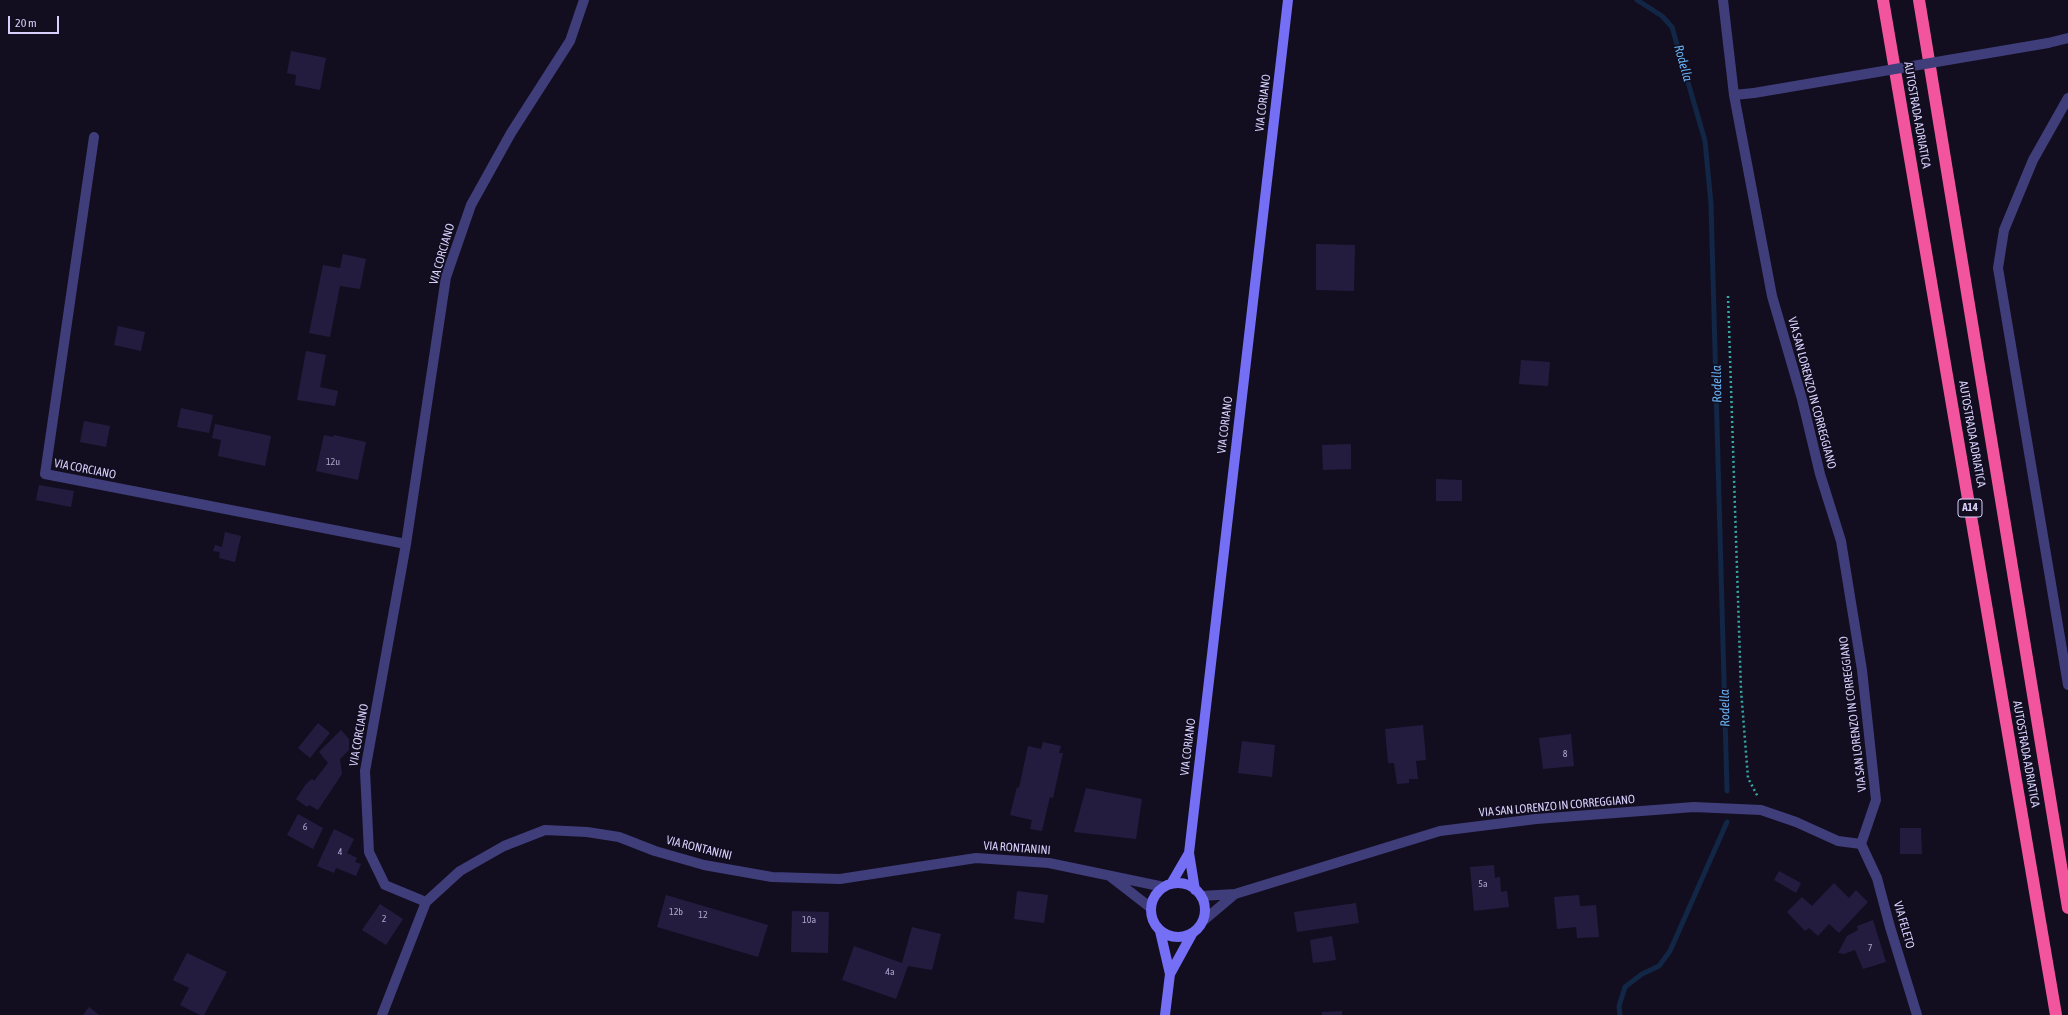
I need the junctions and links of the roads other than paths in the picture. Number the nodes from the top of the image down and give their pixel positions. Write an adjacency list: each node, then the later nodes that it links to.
1 (584, 0): 10 (street, VIA CORCIANO)
2 (1288, 0): 13 (main road, VIA CORIANO)
3 (1723, 0): 7 (street, VIA SAN LORENZO IN CORREGGIANO)
4 (1883, 0): 28 (highway, AUTOSTRADA ADRIATICA / A14)
5 (1919, 0): 20 (highway, AUTOSTRADA ADRIATICA)
6 (2068, 38): 7 (street, bridge)
7 (1734, 95): 12 (street, VIA SAN LORENZO IN CORREGGIANO)
8 (2068, 98): 11 (street)
9 (94, 138): 10 (street, VIA CORCIANO)
10 (406, 544): 18 (street, VIA CORCIANO)
11 (2068, 685)
12 (1861, 844): 17 (street, VIA SAN LORENZO IN CORREGGIANO); 27 (street, VIA FELETO)
13 (1188, 853): 15 (main road, VIA CORIANO); 16 (main road, VIA CORIANO)
14 (1108, 875): 15 (street, VIA RONTANINI); 18 (street, VIA RONTANINI); 19 (street, VIA RONTANINI)
15 (1168, 886): 16 (main road); 19 (main road)
16 (1198, 893): 17 (street, VIA SAN LORENZO IN CORREGGIANO); 21 (main road)
17 (1235, 894): 21 (street, VIA SAN LORENZO IN CORREGGIANO)
18 (426, 902): 25 (street, VIA RONTANINI)
19 (1151, 908): 22 (main road)
20 (2068, 908)
21 (1203, 921): 23 (main road)
22 (1160, 931): 23 (main road); 24 (main road)
23 (1192, 934): 24 (main road)
24 (1170, 974): 26 (main road)
25 (382, 1015)
26 (1165, 1015)
27 (1917, 1015)
28 (2056, 1015)

